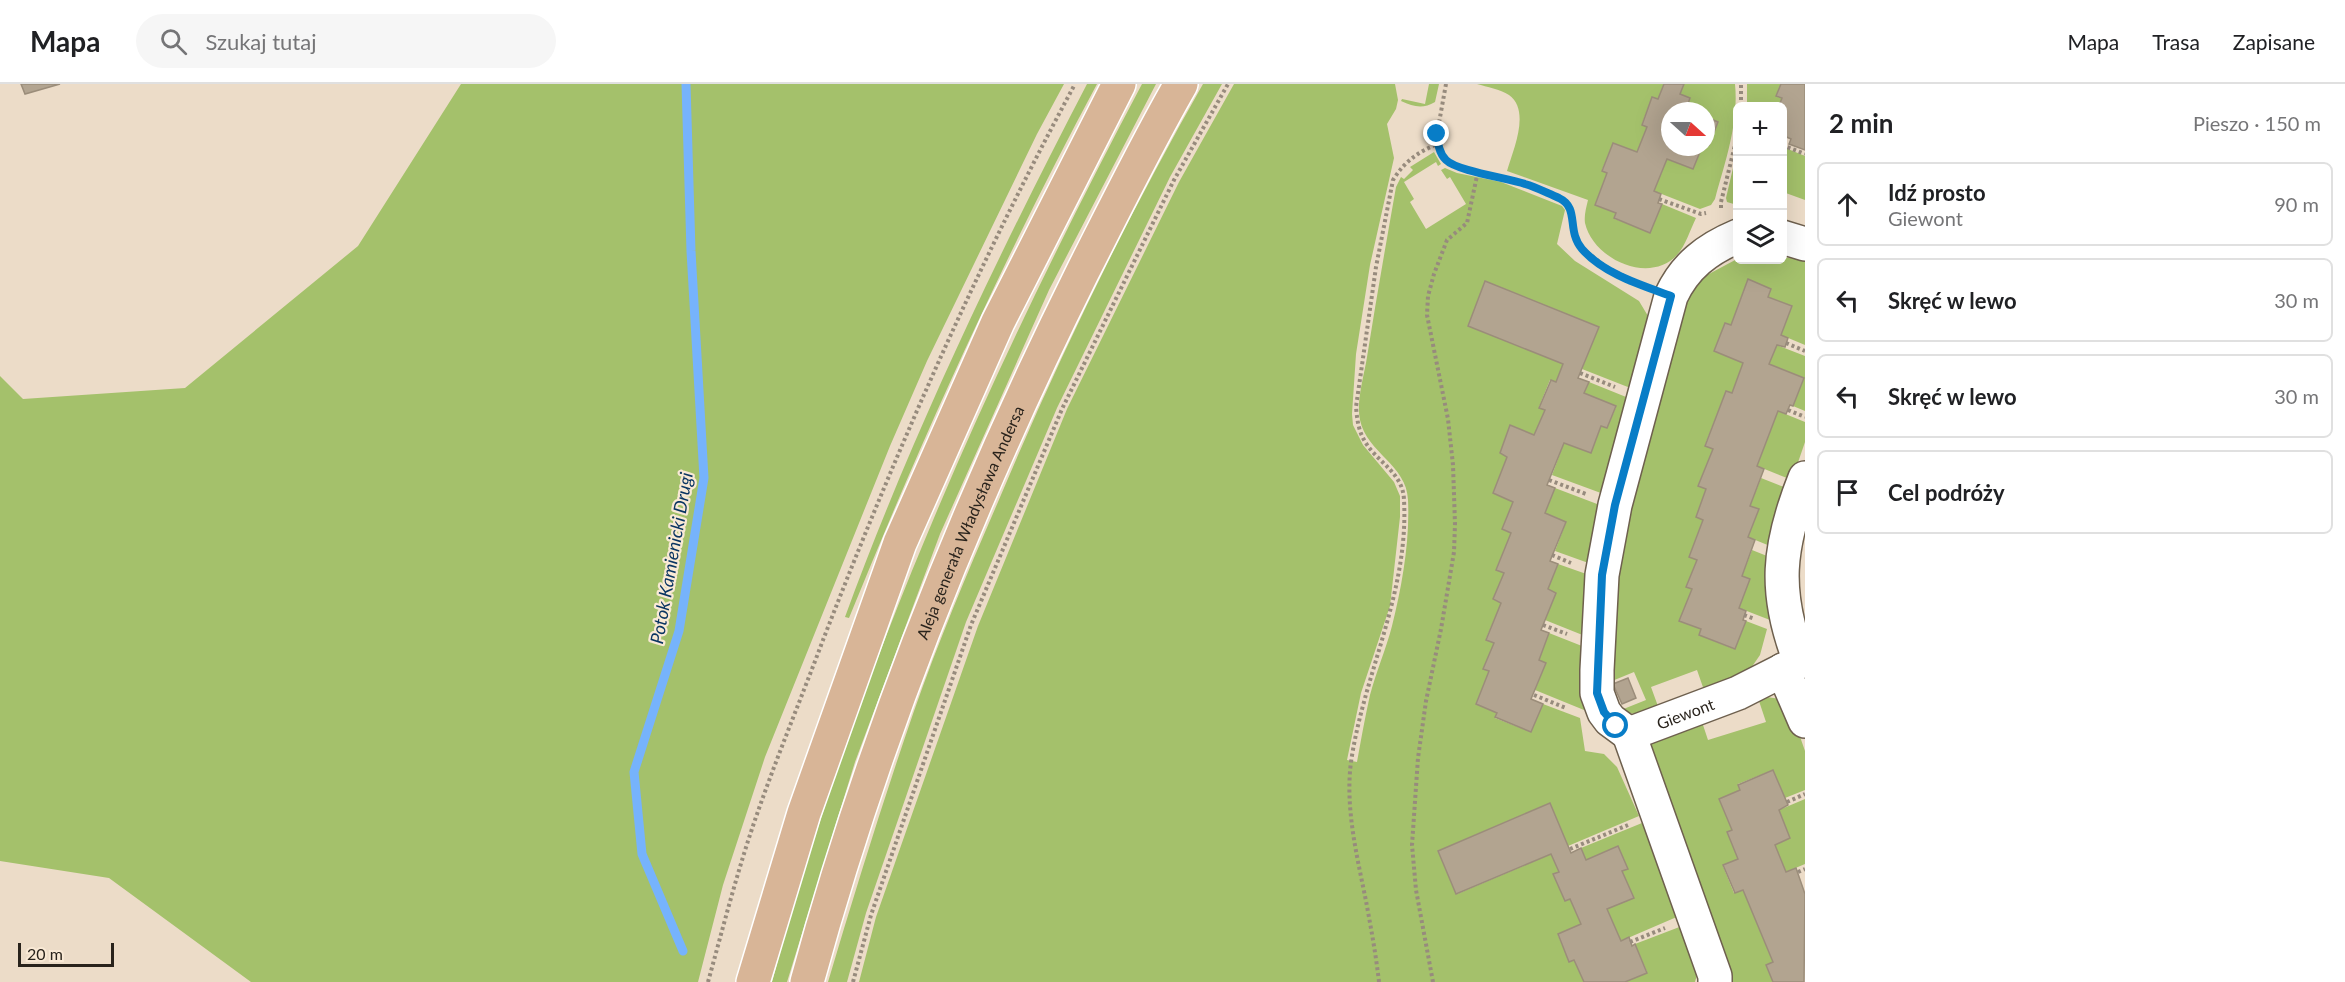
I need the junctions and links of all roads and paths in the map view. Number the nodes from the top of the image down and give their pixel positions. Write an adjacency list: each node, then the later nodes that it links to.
1 (1119, 84): 42 (main road)
2 (1181, 84): 43 (main road, Aleja generała Władysława Andersa)
3 (1228, 84): 44 (path)
4 (1446, 84): 7 (path)
5 (1742, 84): 6 (path)
6 (1741, 102)
7 (1438, 144): 11 (path); 45 (path)
8 (1787, 147): 10 (path)
9 (1733, 150): 12 (path)
10 (1805, 154)
11 (1478, 171): 16 (path); 46 (path)
12 (1659, 199)
13 (1733, 238): 16 (street)
14 (1787, 238): 15 (street)
15 (1805, 243)
16 (1671, 296): 34 (street)
17 (1786, 343): 18 (path)
18 (1805, 351)
19 (1580, 373): 20 (path)
20 (1621, 390)
21 (1788, 410): 22 (path)
22 (1805, 417)
23 (1805, 478): 30 (street)
24 (1549, 480): 25 (path)
25 (1589, 495)
26 (1552, 555): 27 (path)
27 (1568, 561)
28 (1543, 625): 29 (path)
29 (1561, 632)
30 (1796, 664): 33 (street); 34 (street, Giewont)
31 (1534, 694): 32 (path)
32 (1551, 702)
33 (1805, 722)
34 (1629, 734): 37 (street)
35 (1805, 794): 36 (path)
36 (1787, 802)
37 (1657, 813): 38 (path); 41 (street)
38 (1570, 849)
39 (1805, 869): 40 (path)
40 (1798, 872)
41 (1715, 979)
42 (753, 982)
43 (807, 982)
44 (853, 982)
45 (1379, 982)
46 (1433, 982)

